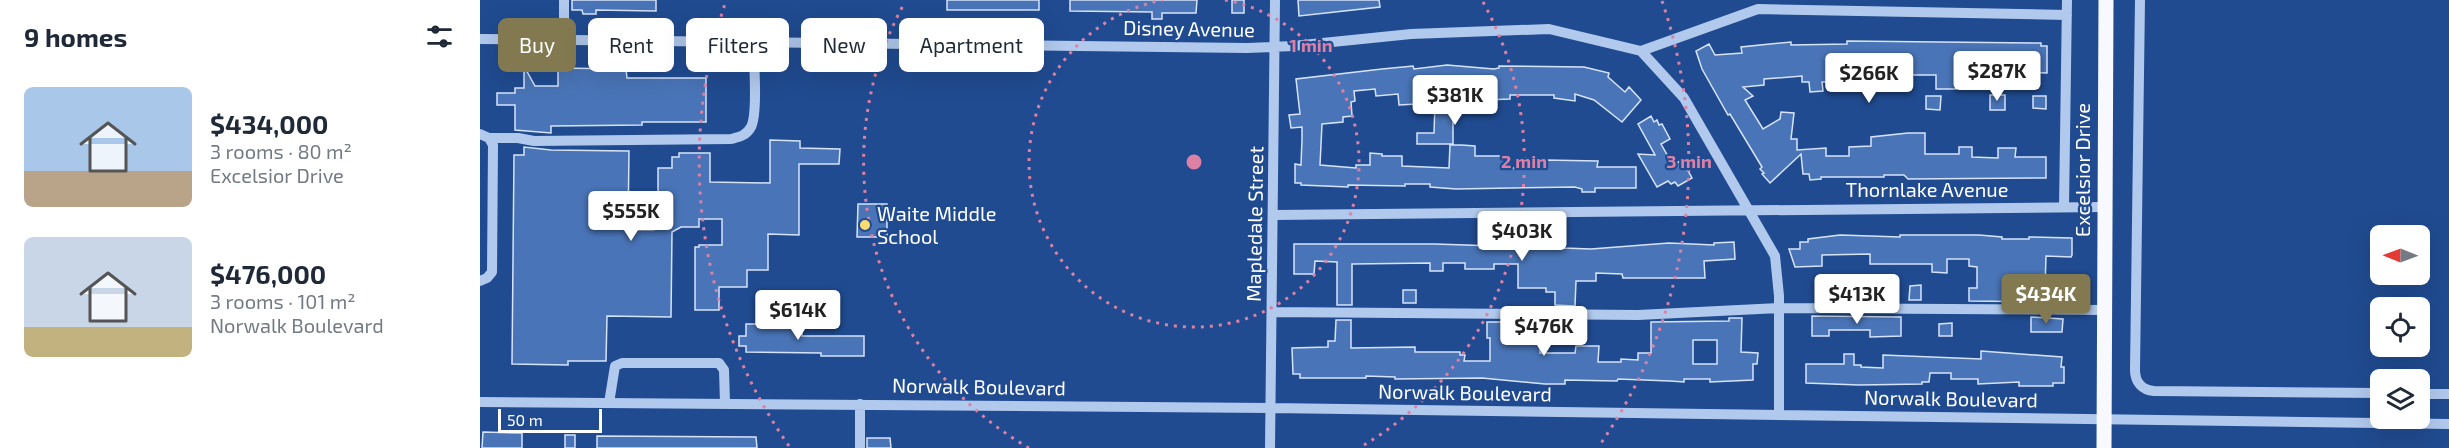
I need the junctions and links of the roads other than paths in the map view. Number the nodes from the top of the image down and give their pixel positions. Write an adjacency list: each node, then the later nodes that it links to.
1 (564, 0): 7 (street)
2 (1275, 0): 13 (street, Mapledale Street)
3 (2067, 0): 6 (street, Excelsior Drive)
4 (2106, 0): 18 (main road, Excelsior Drive)
5 (2140, 0): 25 (street)
6 (2067, 15): 14 (street); 17 (street, Excelsior Drive)
7 (564, 18)
8 (480, 39): 9 (street, Disney Avenue)
9 (498, 39)
10 (576, 40): 11 (street, Disney Avenue)
11 (686, 41)
12 (789, 41): 13 (street, Disney Avenue)
13 (1275, 47): 14 (street, Disney Avenue); 20 (street, Mapledale Street)
14 (1641, 51): 19 (street)
15 (753, 72): 16 (street)
16 (484, 136): 21 (street)
17 (2064, 207): 18 (street, Thornlake Avenue); 19 (street, Thornlake Avenue)
18 (2104, 207): 23 (main road, Excelsior Drive)
19 (1750, 210): 20 (street, Thornlake Avenue); 22 (street)
20 (1273, 215): 24 (street, Mapledale Street)
21 (480, 281)
22 (1779, 308): 23 (street); 24 (street); 33 (street)
23 (2104, 310): 34 (main road, Excelsior Drive)
24 (1272, 312): 32 (street, Mapledale Street)
25 (2370, 393)
26 (2430, 394): 27 (street)
27 (2449, 394)
28 (480, 402): 29 (street, Norwalk Boulevard)
29 (609, 403): 30 (street, Norwalk Boulevard); 30 (street)
30 (725, 403): 31 (street, Norwalk Boulevard)
31 (860, 404): 32 (street, Norwalk Boulevard); 36 (street)
32 (1271, 408): 33 (street, Norwalk Boulevard); 37 (street, Mapledale Street)
33 (1779, 414): 34 (street, Norwalk Boulevard)
34 (2103, 420): 35 (street, Norwalk Boulevard); 38 (main road, Excelsior Drive)
35 (2449, 424)
36 (860, 448)
37 (1270, 448)
38 (2104, 448)

